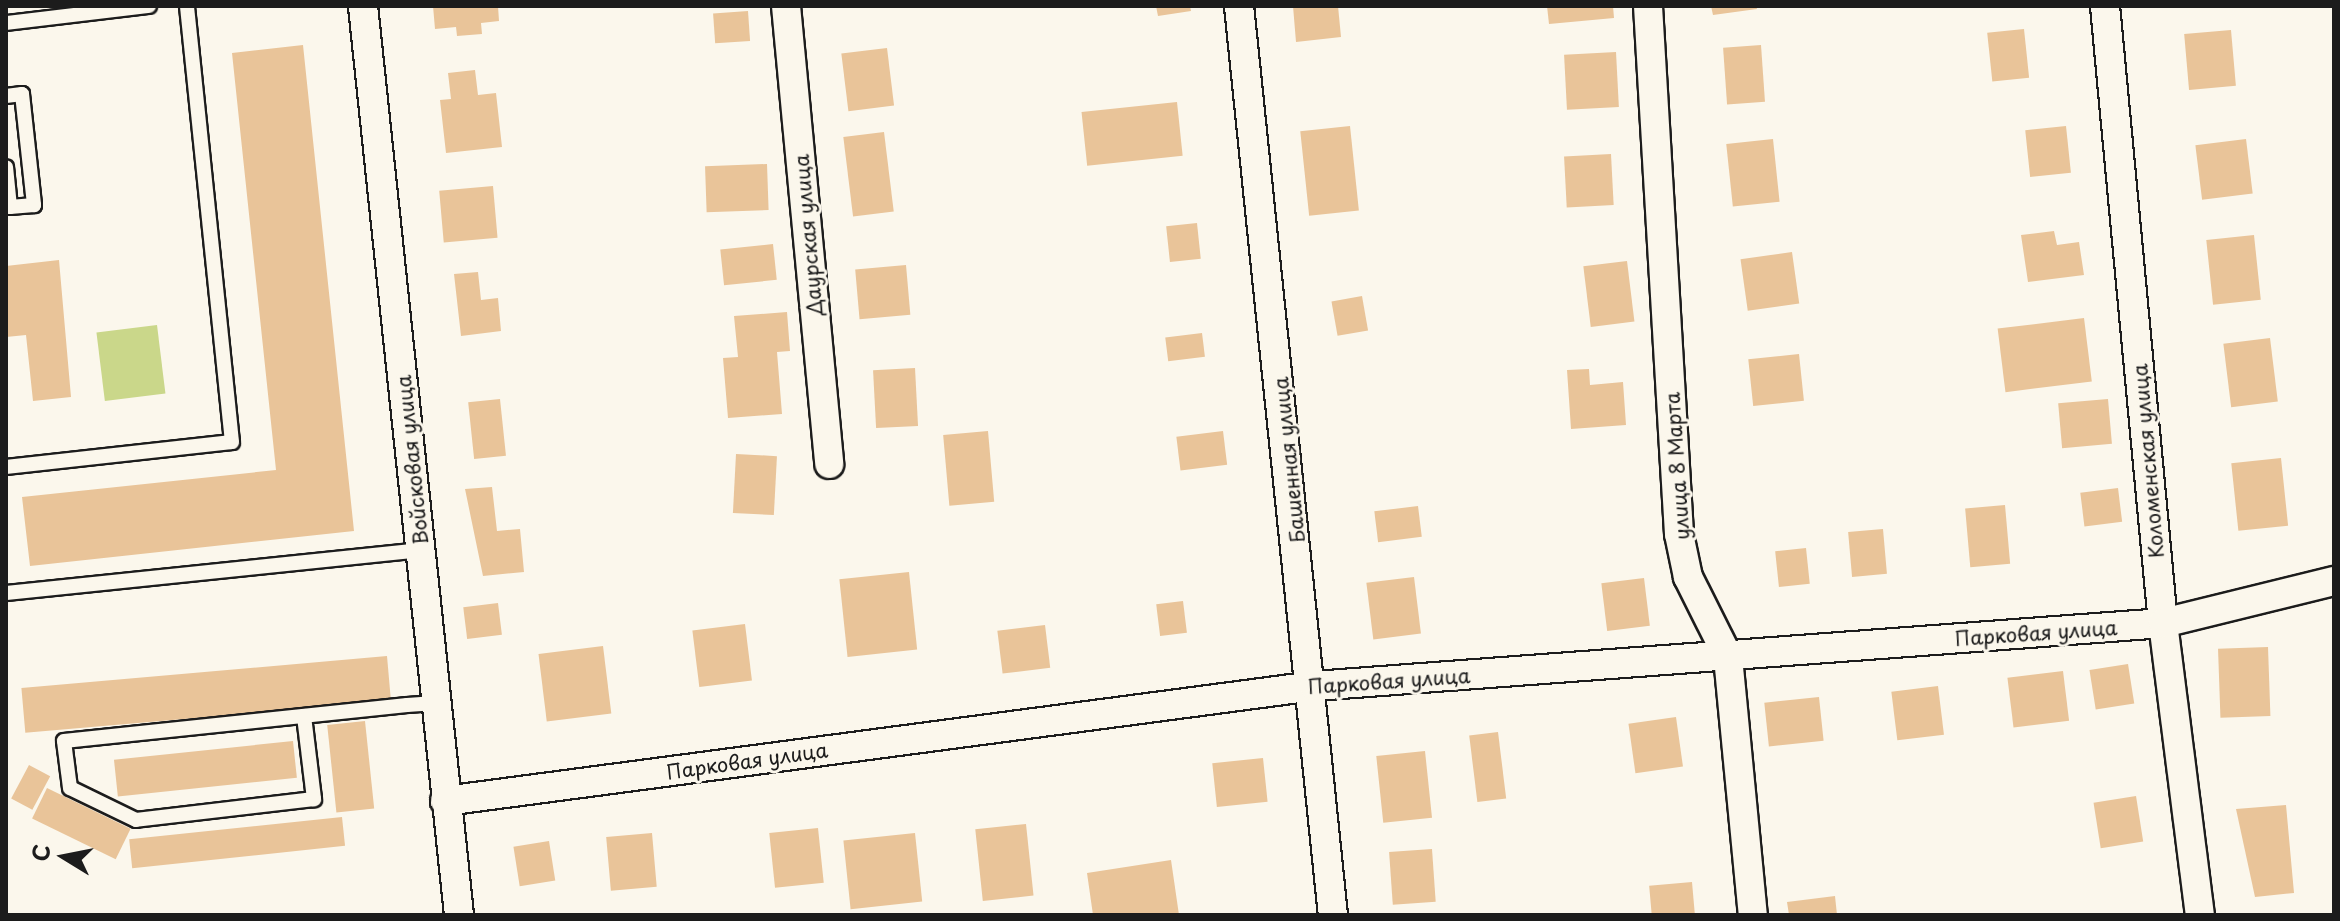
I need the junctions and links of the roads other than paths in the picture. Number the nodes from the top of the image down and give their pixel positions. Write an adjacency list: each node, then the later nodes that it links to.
1 (149, 6): 8 (lane)
2 (187, 6): 12 (lane)
3 (363, 6): 13 (street, Войсковая улица)
4 (786, 6): 11 (street, Даурская улица)
5 (1239, 6): 18 (street, Башенная улица)
6 (1648, 6): 17 (street, улица 8 Марта)
7 (2105, 6): 16 (street, Коломенская улица)
8 (6, 23)
9 (6, 96): 10 (lane)
10 (6, 167)
11 (829, 464)
12 (6, 467)
13 (422, 550): 15 (lane); 19 (street, Войсковая улица)
14 (2334, 581): 16 (street, Парковая улица)
15 (6, 593)
16 (2163, 623): 17 (street, Парковая улица); 25 (street, Коломенская улица)
17 (1728, 657): 18 (street, Парковая улица); 24 (street, улица 8 Марта)
18 (1314, 686): 21 (street, Парковая улица); 23 (street, Башенная улица)
19 (436, 703): 20 (lane); 21 (street, Войсковая улица)
20 (304, 716): 20 (lane)
21 (445, 801): 22 (street, Войсковая улица)
22 (459, 915)
23 (1333, 915)
24 (1753, 915)
25 (2200, 915)

